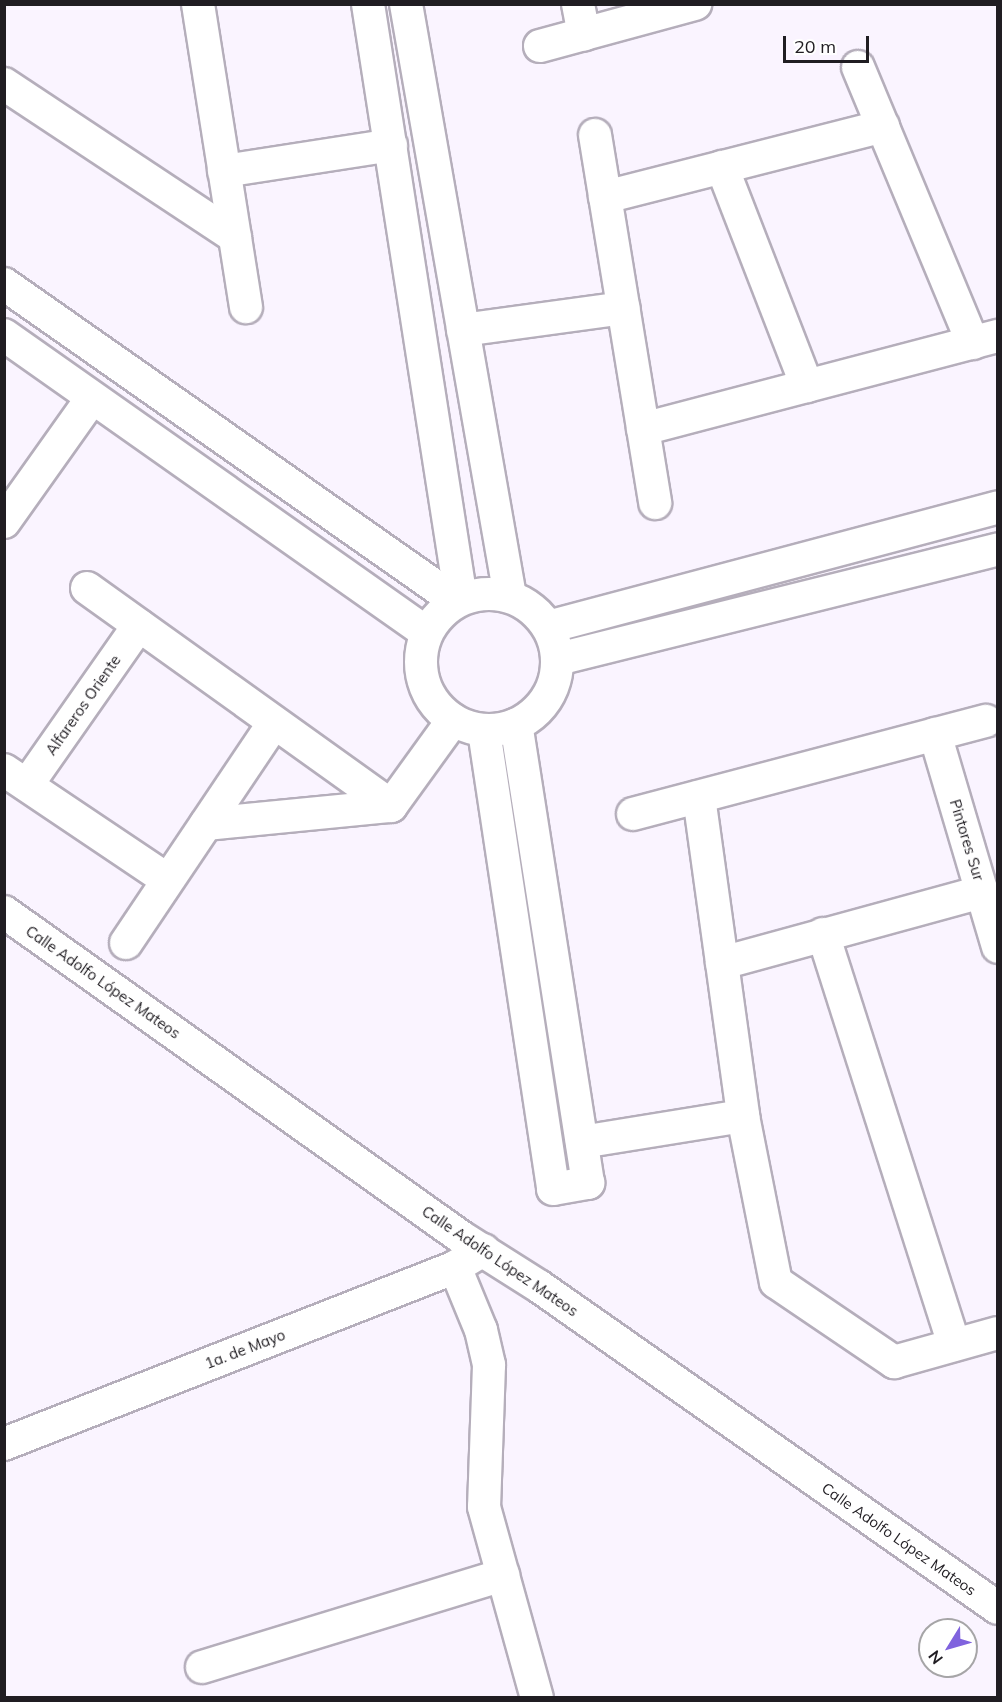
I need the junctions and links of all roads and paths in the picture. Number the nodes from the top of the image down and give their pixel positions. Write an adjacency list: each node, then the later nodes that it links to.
1 (198, 4): 13 (street)
2 (368, 4): 11 (street)
3 (406, 4): 19 (street)
4 (695, 4): 5 (street)
5 (581, 20): 6 (street)
6 (540, 46)
7 (858, 67): 9 (street)
8 (4, 84): 15 (street)
9 (883, 126): 12 (street); 21 (street)
10 (595, 135): 14 (street)
11 (391, 145): 13 (street); 31 (street)
12 (722, 167): 14 (street); 22 (street)
13 (224, 171): 15 (street)
14 (605, 197): 18 (street)
15 (235, 237): 17 (street)
16 (4, 284): 31 (street)
17 (246, 307)
18 (623, 308): 19 (street); 24 (street)
19 (463, 330): 30 (street)
20 (4, 335): 23 (street)
21 (985, 339): 22 (street)
22 (807, 386): 24 (street)
23 (92, 398): 27 (street); 34 (street)
24 (643, 429): 25 (street)
25 (655, 503)
26 (998, 507): 33 (street)
27 (4, 522)
28 (998, 549): 35 (street)
29 (87, 588): 32 (street)
30 (510, 597): 31 (street); 33 (street)
31 (458, 600): 34 (street)
32 (139, 625): 38 (street); 42 (street, Alfareros Oriente)
33 (548, 627): 35 (street)
34 (427, 633): 36 (street)
35 (558, 659): 39 (street)
36 (453, 720): 40 (street); 44 (street)
37 (986, 721): 41 (street)
38 (274, 723): 44 (street); 46 (street)
39 (516, 725): 40 (street); 55 (street)
40 (484, 730): 55 (street)
41 (935, 734): 43 (street); 48 (street, Pintores Sur)
42 (16, 777): 47 (street)
43 (699, 797): 45 (street); 53 (street)
44 (391, 806): 46 (street)
45 (633, 814)
46 (206, 824): 47 (street)
47 (168, 880): 51 (street)
48 (982, 892): 50 (street); 52 (street, Pintores Sur)
49 (4, 912): 56 (street, Calle Adolfo López Mateos)
50 (823, 934): 53 (street); 59 (street)
51 (126, 943)
52 (998, 946)
53 (722, 963): 54 (street)
54 (743, 1116): 55 (street); 59 (street)
55 (582, 1142)
56 (483, 1250): 57 (street, 1a. de Mayo); 62 (street, Calle Adolfo López Mateos)
57 (455, 1267): 60 (street, 1a. de Mayo); 61 (street)
58 (998, 1333): 59 (street)
59 (954, 1345)
60 (4, 1444)
61 (503, 1575): 63 (street); 64 (street)
62 (998, 1608)
63 (202, 1667)
64 (537, 1698)

